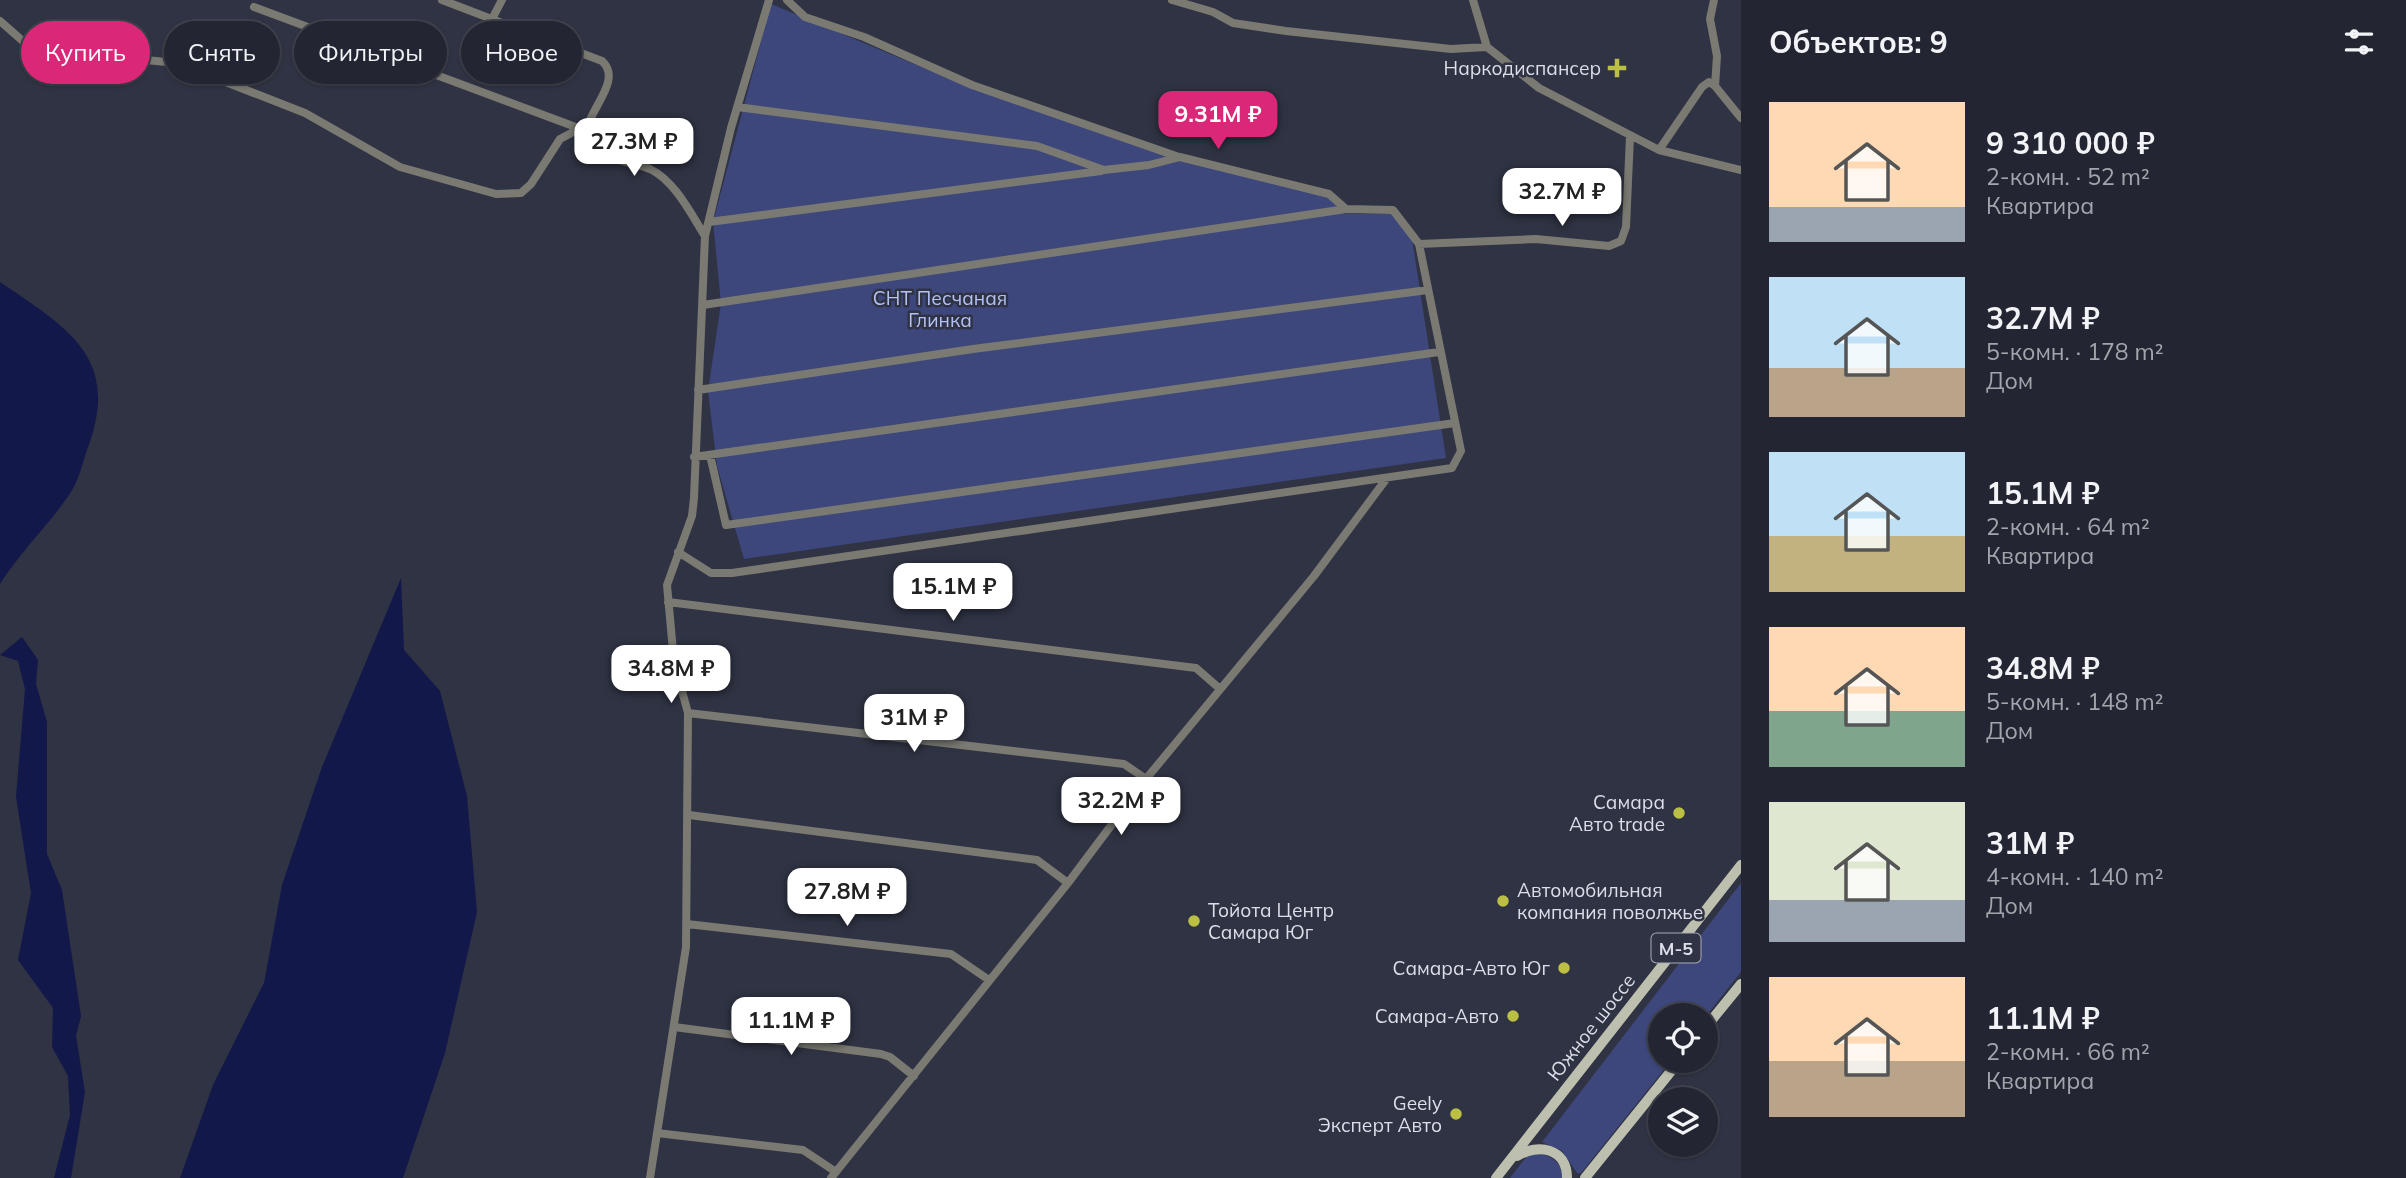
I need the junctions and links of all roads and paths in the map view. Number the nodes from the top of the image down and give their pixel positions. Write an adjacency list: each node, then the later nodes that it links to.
1 (442, 0): 9 (street)
2 (502, 0): 9 (street)
3 (769, 0): 13 (street)
4 (787, 0): 18 (street)
5 (1172, 0): 11 (street)
6 (1473, 0): 11 (street)
7 (1714, 0): 12 (street)
8 (254, 7): 15 (street)
9 (492, 19): 15 (street)
10 (0, 21): 15 (street)
11 (1487, 47): 16 (street)
12 (1715, 86): 14 (street); 17 (street)
13 (737, 107): 19 (street); 22 (street)
14 (1741, 118)
15 (583, 129): 23 (street)
16 (1630, 136): 17 (street); 24 (street)
17 (1659, 150): 20 (street)
18 (1180, 157): 19 (street); 21 (street)
19 (1104, 170): 22 (street)
20 (1741, 170)
21 (1346, 209): 24 (street); 26 (street)
22 (709, 222): 23 (street)
23 (705, 236): 26 (street)
24 (1419, 244): 25 (street)
25 (1428, 290): 27 (street); 28 (street)
26 (703, 305): 28 (street)
27 (1439, 352): 29 (street); 30 (street)
28 (698, 390): 31 (street)
29 (1455, 423): 30 (street); 32 (street)
30 (710, 455): 31 (street)
31 (694, 457): 33 (street)
32 (1387, 478): 33 (street); 35 (street)
33 (677, 552): 34 (street)
34 (668, 602): 35 (street); 36 (street)
35 (1219, 688): 37 (street)
36 (688, 713): 37 (street); 38 (street)
37 (1146, 779): 40 (street)
38 (689, 815): 40 (street); 41 (street)
39 (1741, 865): 50 (main road, Южное шоссе / М-5)
40 (1068, 883): 42 (street)
41 (687, 924): 42 (street); 46 (street)
42 (989, 979): 48 (street)
43 (1741, 984): 44 (main road)
44 (1737, 993): 45 (main road)
45 (1718, 1014)
46 (674, 1027): 48 (street); 49 (street)
47 (1669, 1073): 55 (main road)
48 (914, 1076): 51 (street)
49 (657, 1133): 51 (street); 52 (street)
50 (1510, 1161): 53 (main road, Южное шоссе / М-5); 54 (main road)
51 (834, 1175)
52 (650, 1178)
53 (1496, 1178)
54 (1567, 1178)
55 (1585, 1178)

